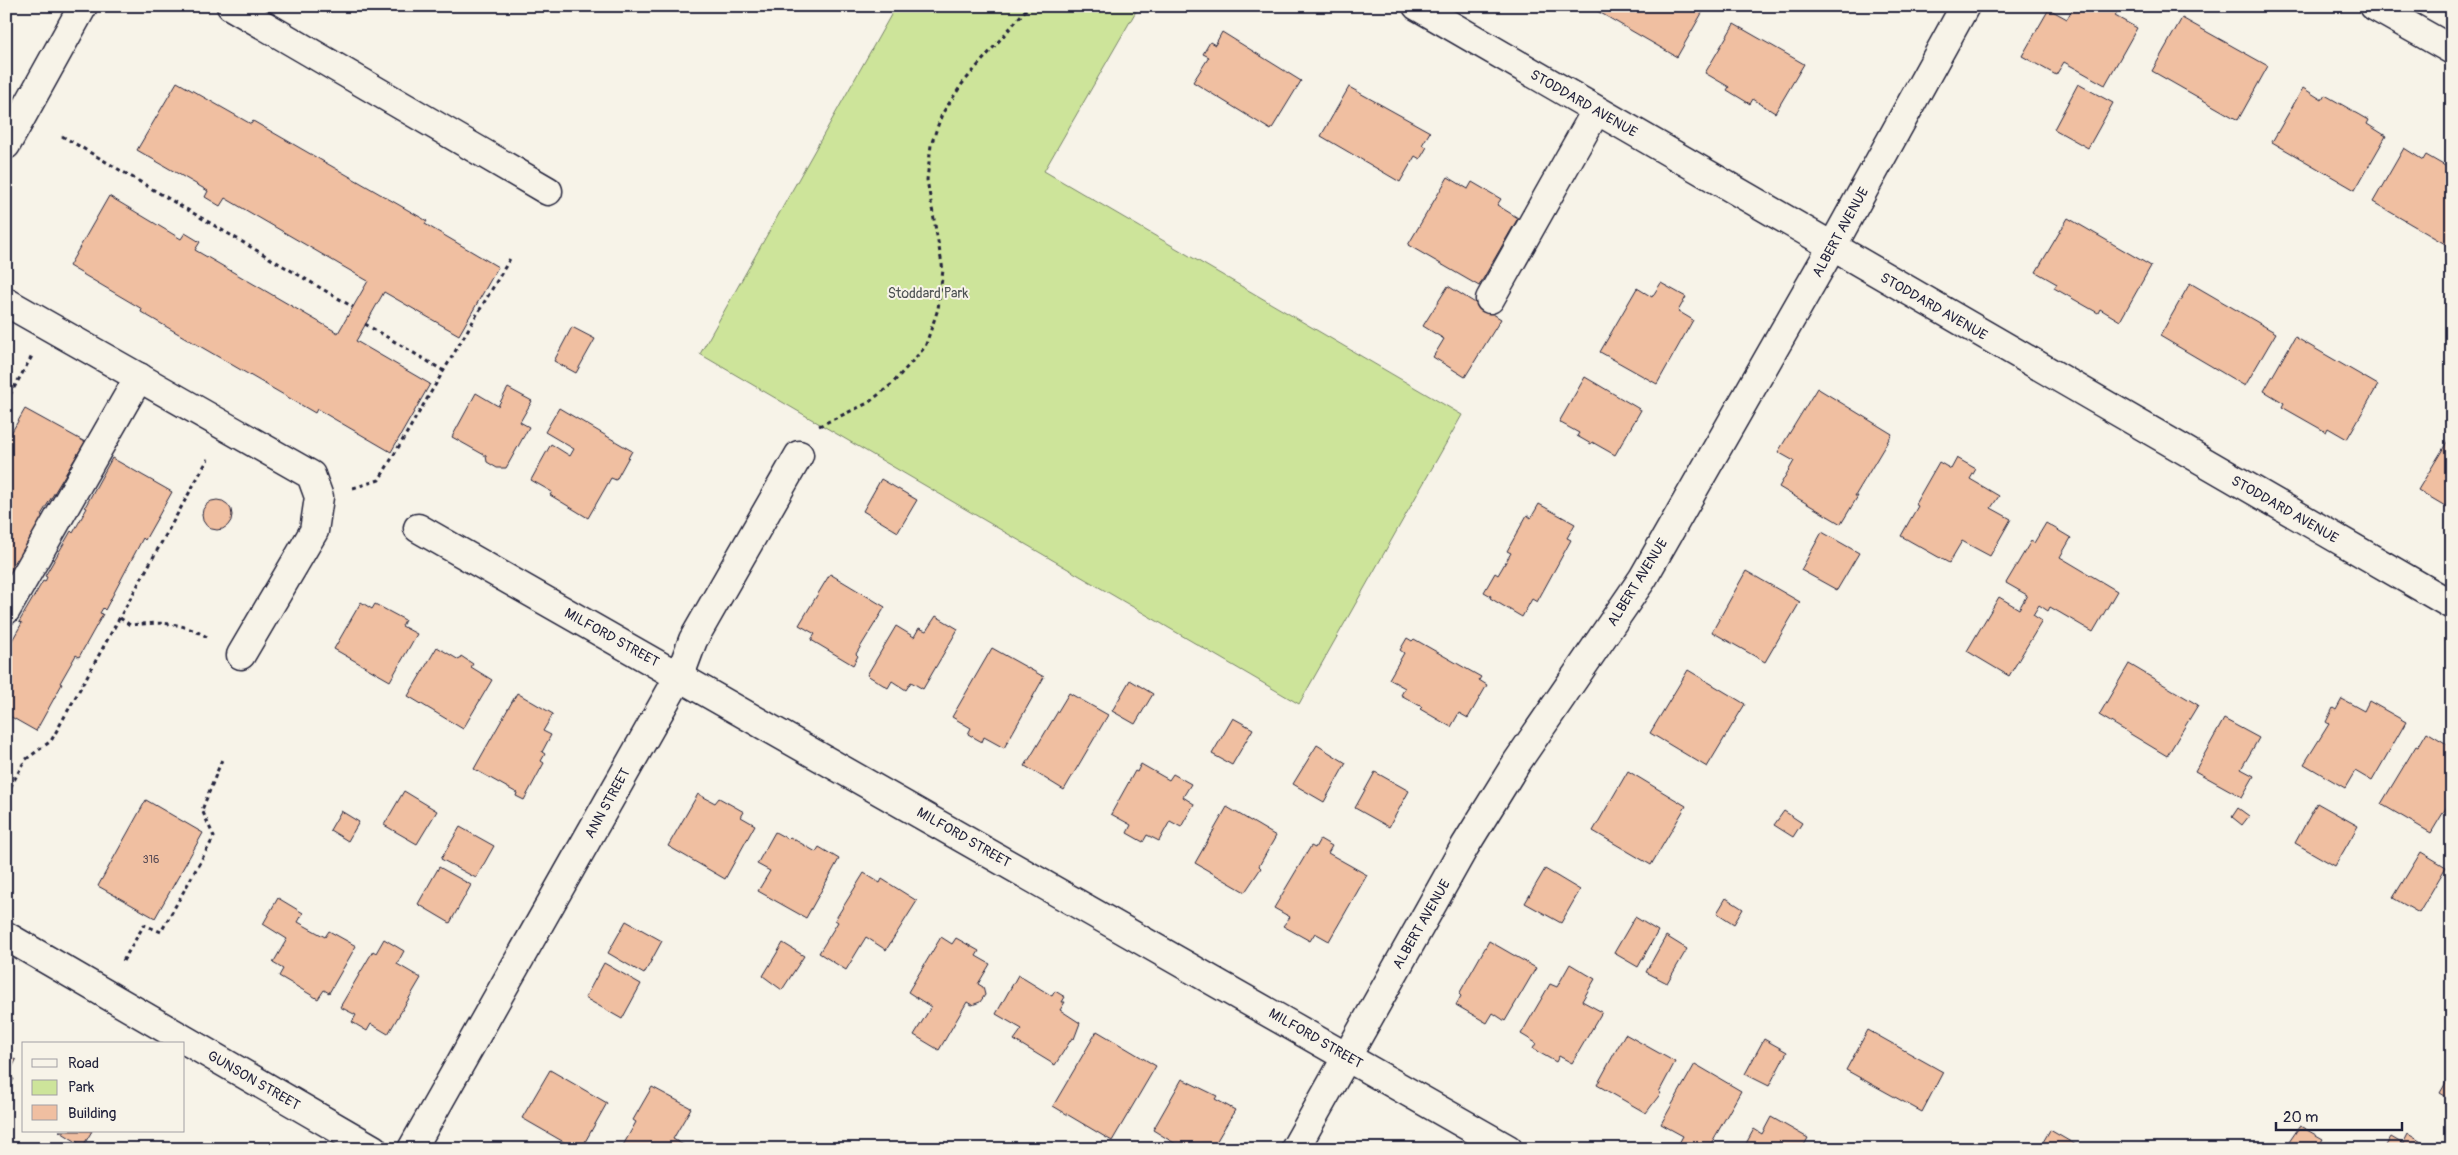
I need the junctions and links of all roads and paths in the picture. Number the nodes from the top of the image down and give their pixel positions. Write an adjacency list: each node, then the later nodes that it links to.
1 (83, 6): 10 (street)
2 (231, 6): 11 (street)
3 (1028, 6): 23 (path)
4 (1417, 6): 8 (street, STODDARD AVENUE)
5 (1964, 6): 12 (street, ALBERT AVENUE)
6 (2374, 6): 7 (street)
7 (2452, 50)
8 (1596, 111): 12 (street, STODDARD AVENUE); 14 (street)
9 (62, 136): 16 (path)
10 (6, 145)
11 (548, 191)
12 (1832, 247): 26 (street, STODDARD AVENUE); 35 (street, ALBERT AVENUE)
13 (511, 257): 19 (path)
14 (1490, 299)
15 (6, 302): 18 (street)
16 (353, 307)
17 (365, 324): 19 (path)
18 (48, 326): 20 (street); 21 (path)
19 (444, 371): 24 (path)
20 (139, 378): 22 (street); 27 (street)
21 (6, 402)
22 (226, 427): 24 (street); 28 (path)
23 (799, 455): 30 (street, ANN STREET)
24 (319, 497): 29 (street)
25 (418, 528): 30 (street, MILFORD STREET)
26 (2452, 605)
27 (6, 610)
28 (120, 618): 29 (path); 32 (path)
29 (241, 655)
30 (680, 675): 35 (street, MILFORD STREET); 37 (street, ANN STREET)
31 (223, 757): 34 (path)
32 (6, 851)
33 (6, 936): 36 (street, GUNSON STREET)
34 (123, 961)
35 (1346, 1056): 38 (street, ALBERT AVENUE); 39 (street, MILFORD STREET)
36 (373, 1149)
37 (412, 1149)
38 (1295, 1149)
39 (1508, 1149)

